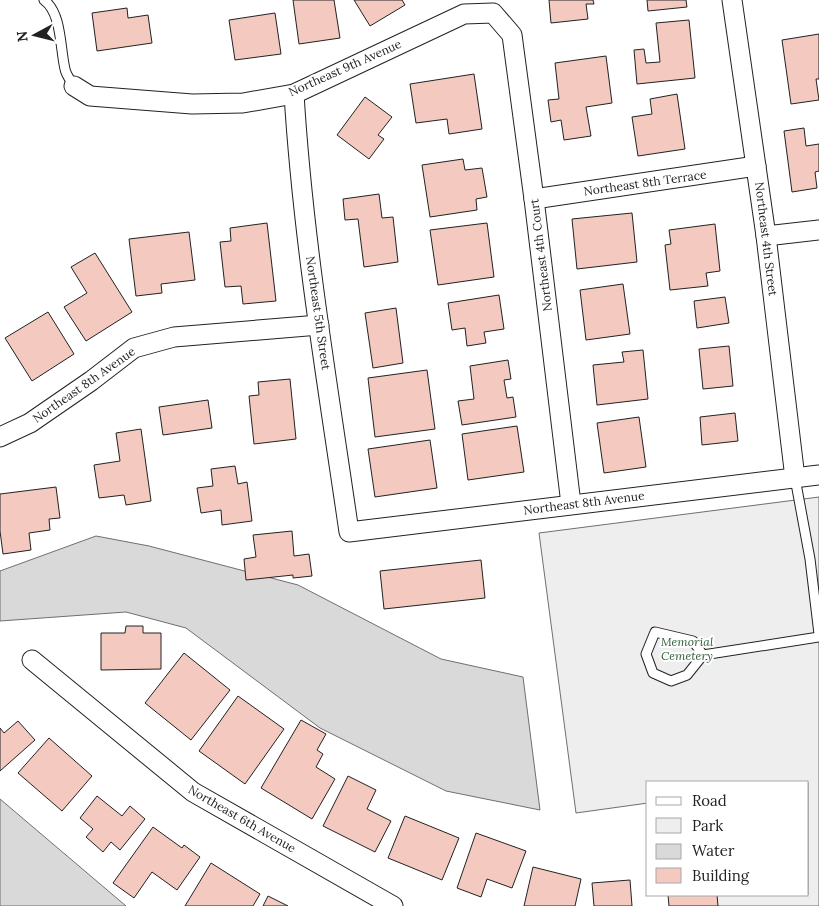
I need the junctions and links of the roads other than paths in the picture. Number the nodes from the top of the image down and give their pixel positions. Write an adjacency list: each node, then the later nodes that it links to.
1 (44, 0): 4 (lane)
2 (732, 0): 6 (street, Northeast 4th Street)
3 (493, 13): 5 (street, Northeast 9th Avenue); 7 (street, Northeast 4th Court)
4 (74, 86): 5 (street, Northeast 9th Avenue)
5 (294, 94): 10 (street, Northeast 5th Street)
6 (756, 166): 7 (street, Northeast 8th Terrace); 9 (street, Northeast 4th Street)
7 (534, 199): 14 (street, Northeast 4th Court)
8 (819, 230): 9 (street)
9 (766, 236): 13 (street, Northeast 4th Street)
10 (320, 325): 11 (street, Northeast 8th Avenue); 15 (street, Northeast 5th Street)
11 (0, 437)
12 (819, 475): 13 (street, Northeast 8th Avenue)
13 (795, 478): 14 (street, Northeast 8th Avenue); 16 (lane)
14 (571, 504): 15 (street, Northeast 8th Avenue)
15 (349, 532)
16 (814, 558): 17 (lane)
17 (819, 636): 18 (lane)
18 (703, 655): 18 (lane)
19 (32, 660): 20 (street, Northeast 6th Avenue)
20 (393, 906)

